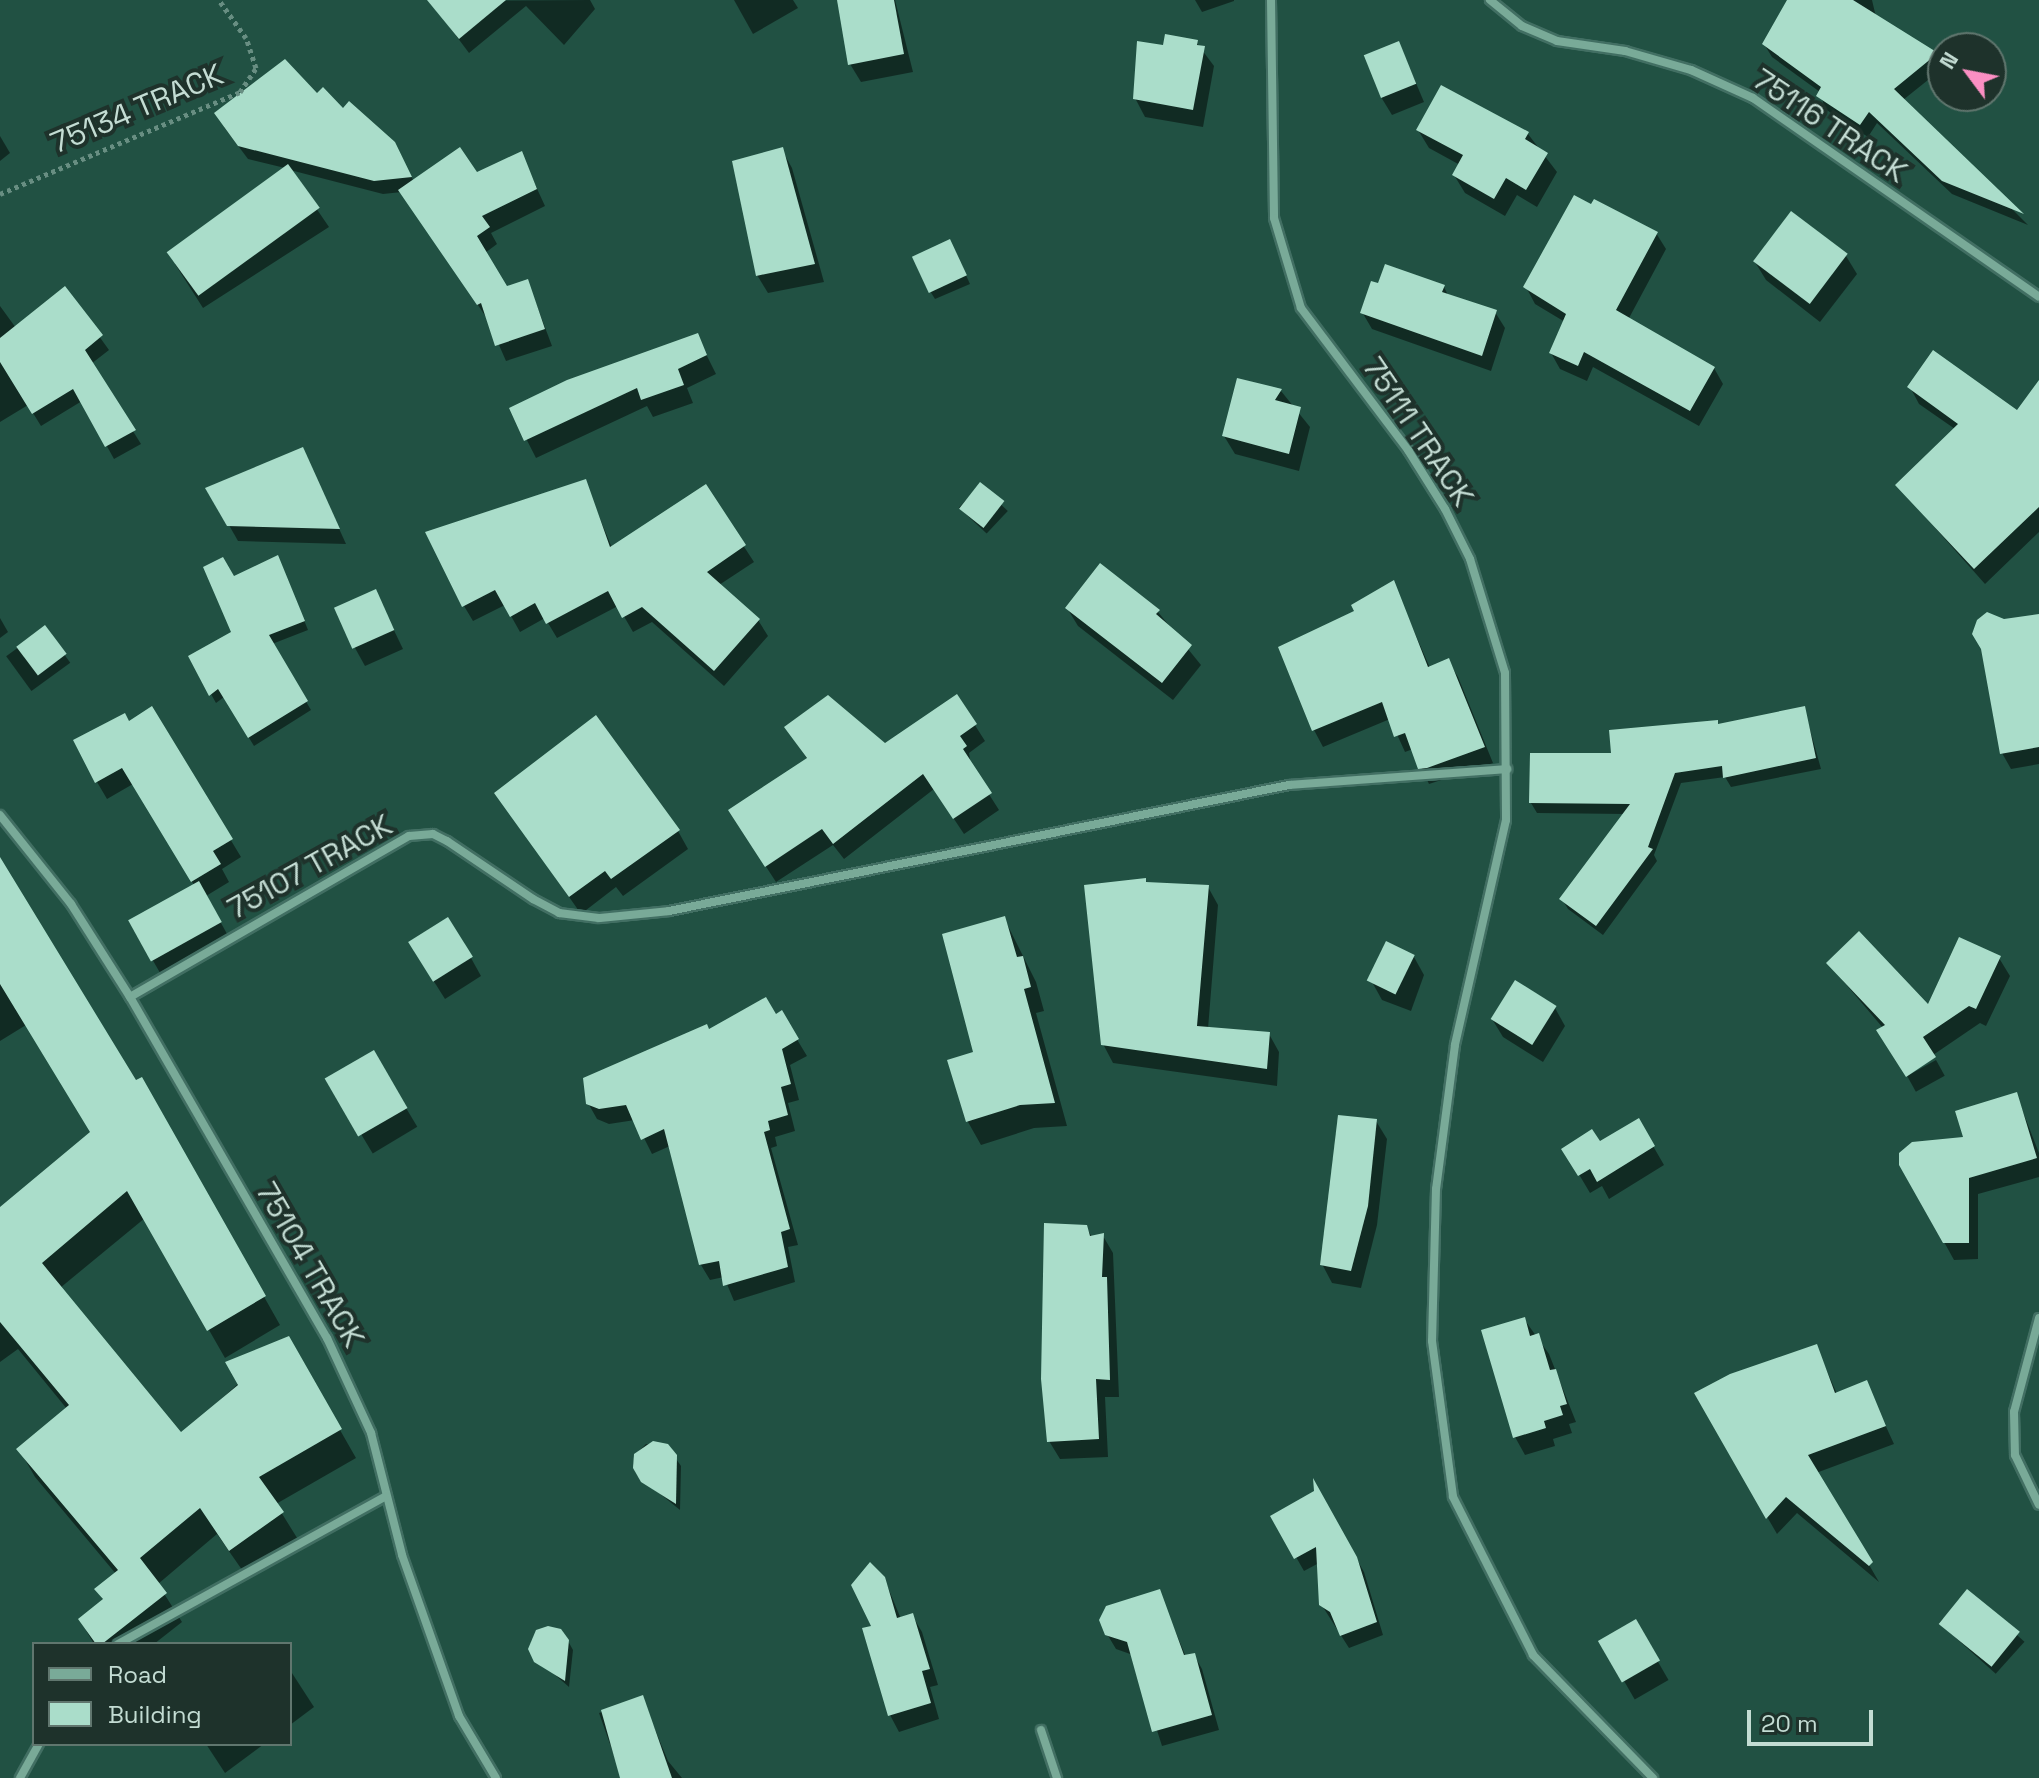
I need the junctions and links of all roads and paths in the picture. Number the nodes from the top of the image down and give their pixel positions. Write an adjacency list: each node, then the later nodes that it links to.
1 (219, 0): 4 (path, 75134 TRACK)
2 (1271, 0): 6 (street, 75111 TRACK)
3 (1490, 0): 5 (street, 75116 TRACK)
4 (0, 194)
5 (2039, 297)
6 (1507, 769): 8 (street, 75107 TRACK); 18 (street, 75111 TRACK)
7 (0, 815): 8 (street, 75104 TRACK)
8 (130, 997): 10 (street, 75104 TRACK)
9 (2039, 1318): 11 (street)
10 (386, 1496): 12 (street); 16 (street, 75104 TRACK)
11 (2039, 1505)
12 (122, 1642)
13 (1041, 1730): 17 (street)
14 (38, 1746): 15 (street)
15 (20, 1778)
16 (496, 1778)
17 (1057, 1778)
18 (1653, 1778)

